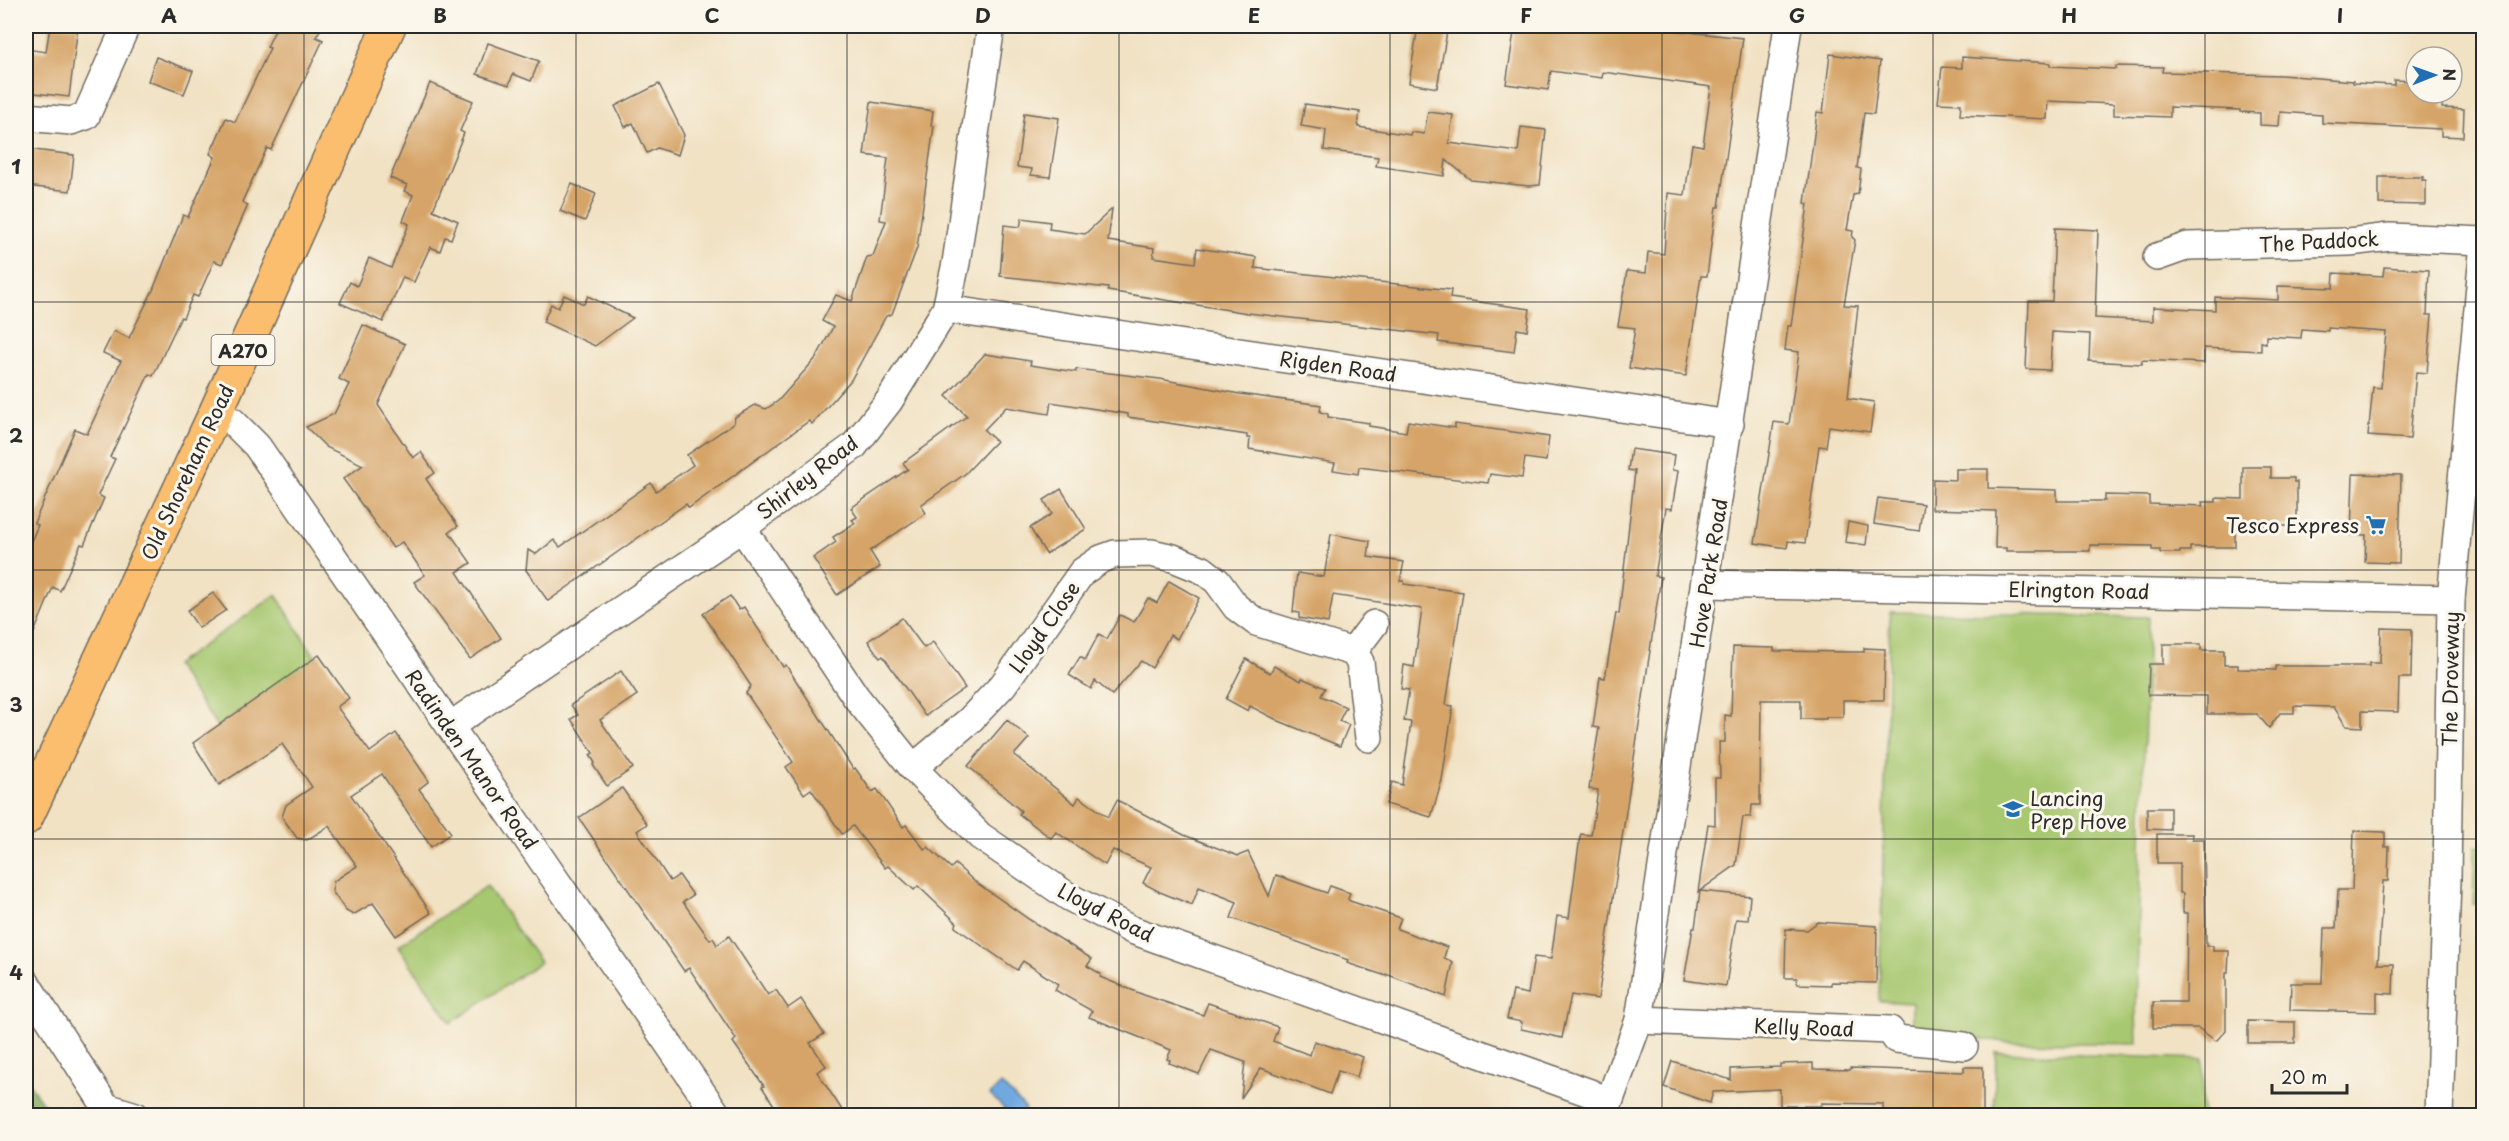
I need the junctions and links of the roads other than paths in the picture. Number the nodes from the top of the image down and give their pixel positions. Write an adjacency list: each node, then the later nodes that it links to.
1 (126, 26): 5 (street)
2 (389, 26): 9 (main road, Old Shoreham Road / A270)
3 (991, 26): 8 (street, Shirley Road)
4 (1788, 26): 10 (street, Hove Park Road)
5 (26, 117)
6 (2484, 242): 7 (street, The Paddock); 13 (street, The Droveway)
7 (2157, 257)
8 (946, 309): 10 (street, Rigden Road); 11 (street, Shirley Road)
9 (215, 414): 16 (street, Radinden Manor Road); 19 (main road, Old Shoreham Road / A270)
10 (1730, 424): 12 (street, Hove Park Road)
11 (742, 528): 16 (street, Shirley Road); 18 (street, Lloyd Road)
12 (1706, 584): 13 (street, Elrington Road); 21 (street, Hove Park Road)
13 (2451, 599): 27 (street, The Droveway)
14 (1374, 624): 15 (street)
15 (1353, 652): 17 (street); 18 (street, Lloyd Close)
16 (450, 726): 26 (street, Radinden Manor Road)
17 (1369, 738)
18 (913, 768): 23 (street, Lloyd Road)
19 (26, 818)
20 (26, 982): 24 (street)
21 (1639, 1020): 22 (street, Kelly Road); 23 (street, Hove Park Road)
22 (1964, 1046)
23 (1606, 1109)
24 (106, 1111): 25 (street)
25 (136, 1116)
26 (718, 1116)
27 (2439, 1116)

